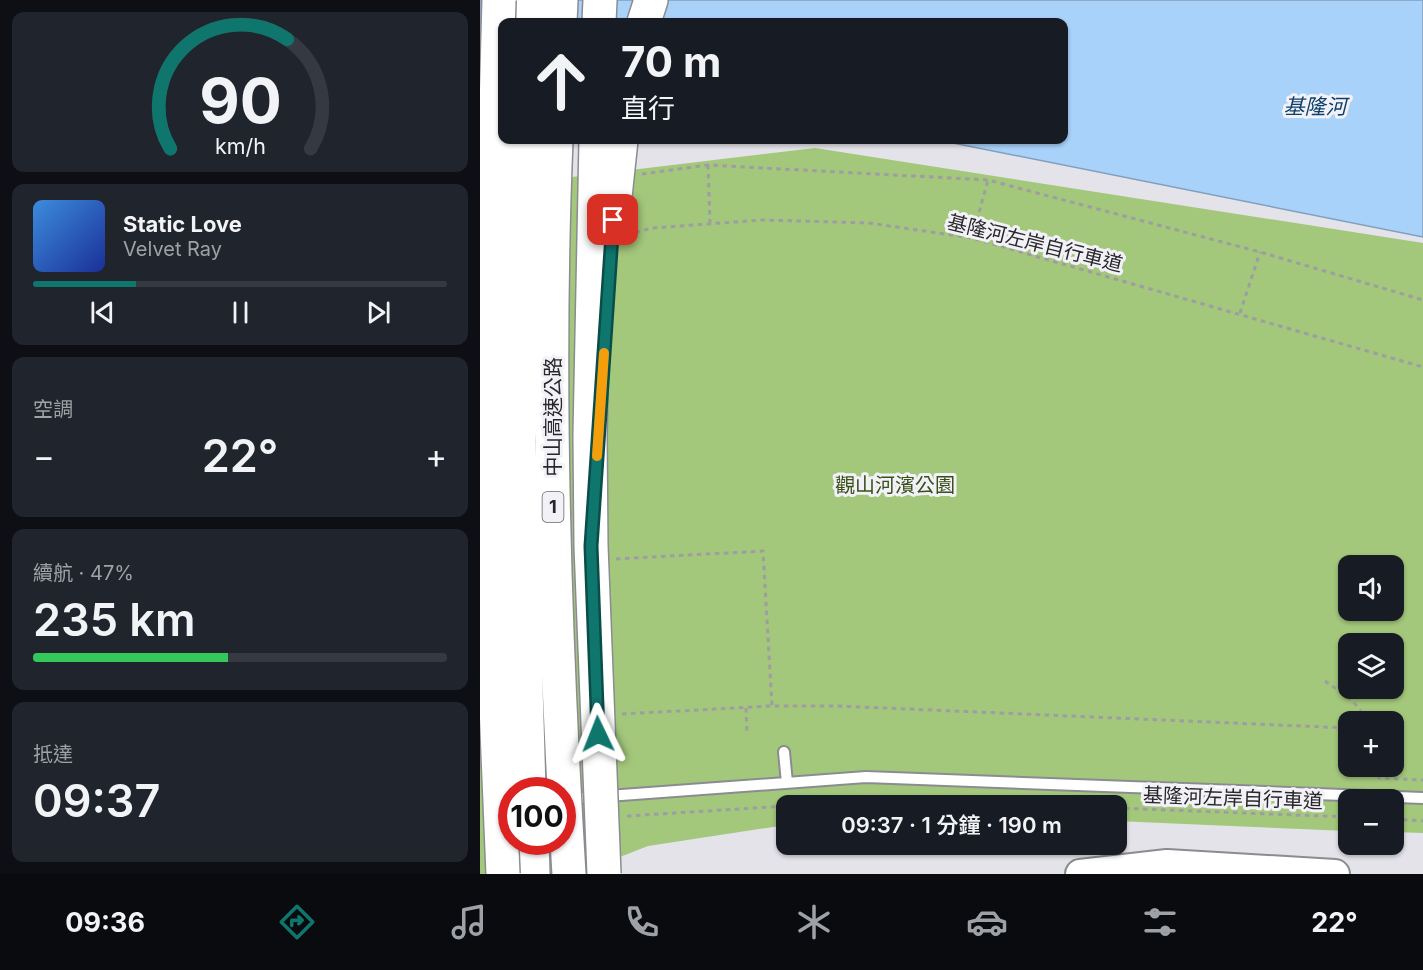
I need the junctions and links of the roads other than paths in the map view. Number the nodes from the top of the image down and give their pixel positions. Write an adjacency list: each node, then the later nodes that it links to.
1 (499, 0): 6 (highway, bridge)
2 (528, 0): 7 (highway)
3 (561, 0): 8 (highway)
4 (600, 0): 9 (highway)
5 (651, 0): 10 (highway)
6 (499, 18)
7 (527, 18)
8 (560, 18)
9 (599, 18)
10 (645, 18)
11 (498, 37): 27 (highway, bridge)
12 (523, 144): 19 (highway, 中山高速公路 / 1, bridge)
13 (556, 144): 29 (highway, 中山高速公路 / 1, bridge)
14 (596, 144): 16 (highway, 1, bridge)
15 (621, 144): 16 (highway, bridge)
16 (599, 553): 30 (highway, 1, bridge)
17 (784, 752): 20 (lane)
18 (480, 768): 26 (highway)
19 (529, 777)
20 (787, 783): 21 (lane); 22 (lane)
21 (1423, 798)
22 (576, 799)
23 (498, 804): 24 (lane)
24 (490, 805)
25 (532, 855): 28 (highway)
26 (489, 874)
27 (503, 874)
28 (533, 874)
29 (569, 874)
30 (604, 874)
31 (1080, 874): 32 (main road)
32 (1335, 874)

